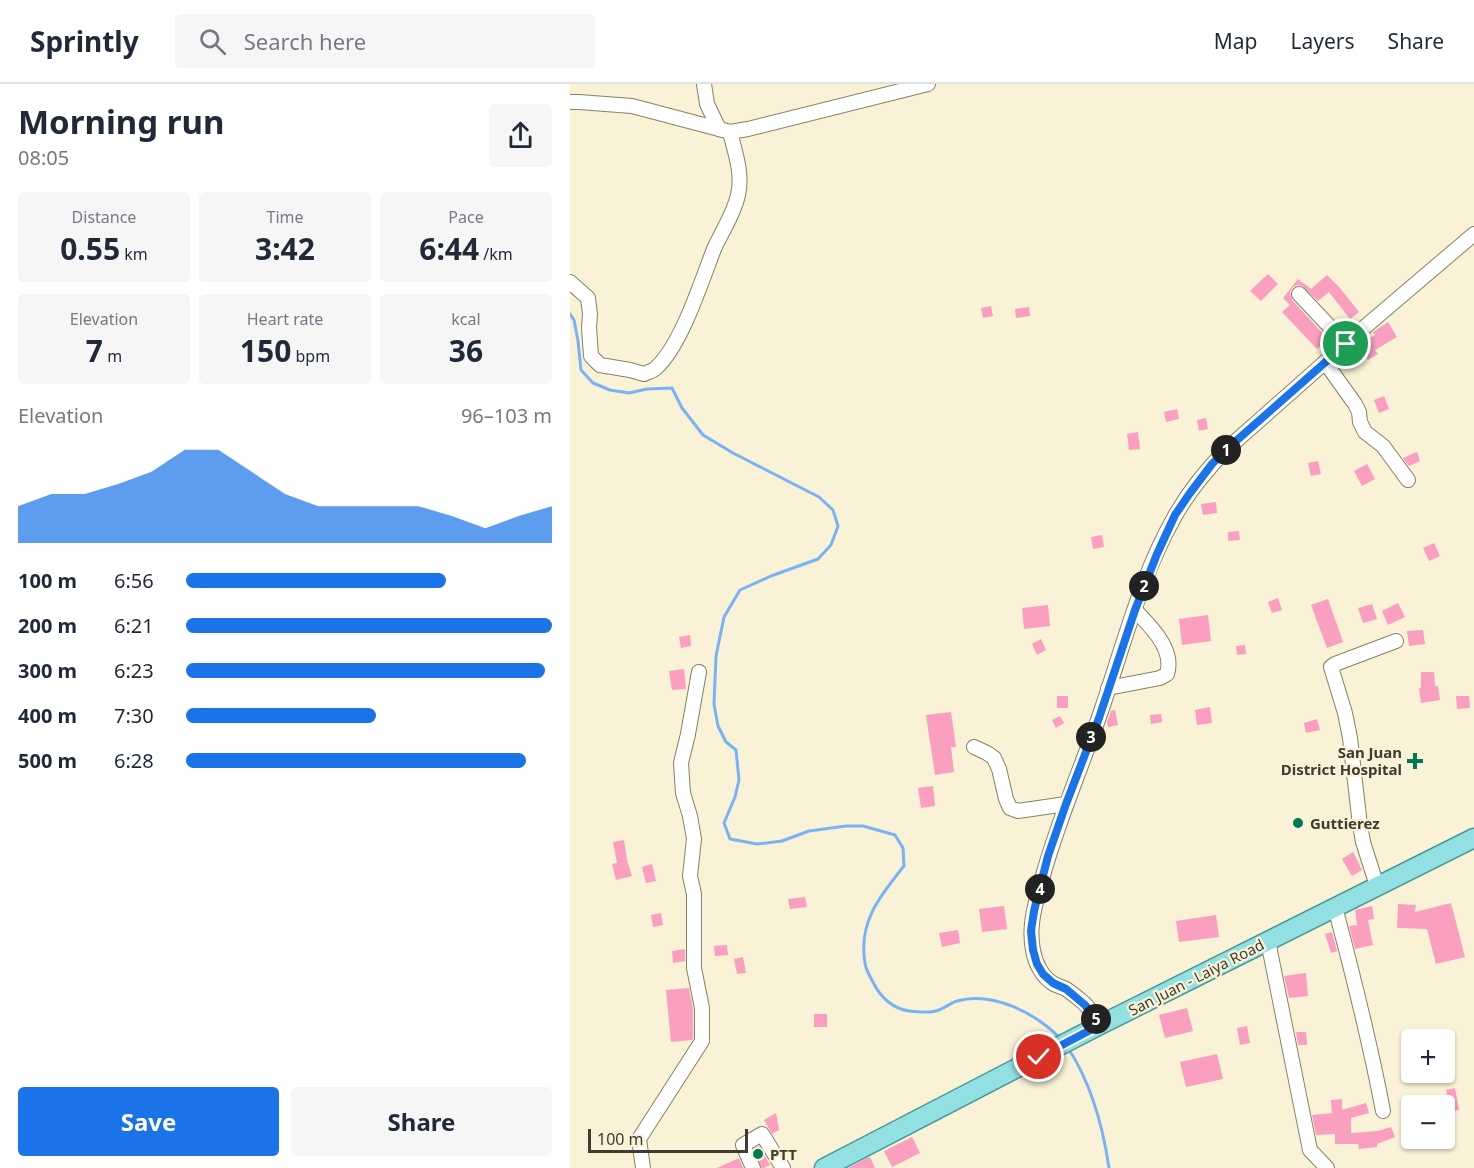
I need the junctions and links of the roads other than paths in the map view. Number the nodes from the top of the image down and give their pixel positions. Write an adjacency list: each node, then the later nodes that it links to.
1 (704, 84): 4 (street)
2 (928, 84): 4 (street)
3 (570, 102): 4 (street)
4 (724, 130): 6 (street)
5 (1474, 234): 8 (street)
6 (570, 282)
7 (1299, 294): 8 (street)
8 (1346, 344): 9 (street)
9 (1325, 362): 10 (street); 11 (street)
10 (1408, 480)
11 (1135, 610): 14 (street); 14 (street)
12 (1396, 641): 18 (street)
13 (699, 672): 23 (street)
14 (1108, 688): 16 (street)
15 (974, 747): 16 (street)
16 (1066, 804): 21 (street)
17 (1474, 838): 18 (main road, San Juan - Laiya Road)
18 (1377, 886): 19 (main road, San Juan - Laiya Road)
19 (1335, 907): 20 (main road, San Juan - Laiya Road); 22 (street)
20 (1268, 941): 21 (main road, San Juan - Laiya Road); 27 (street)
21 (1100, 1025): 26 (main road, San Juan - Laiya Road)
22 (1383, 1111)
23 (643, 1168)
24 (753, 1168): 25 (street)
25 (783, 1168)
26 (824, 1168)
27 (1327, 1168)

